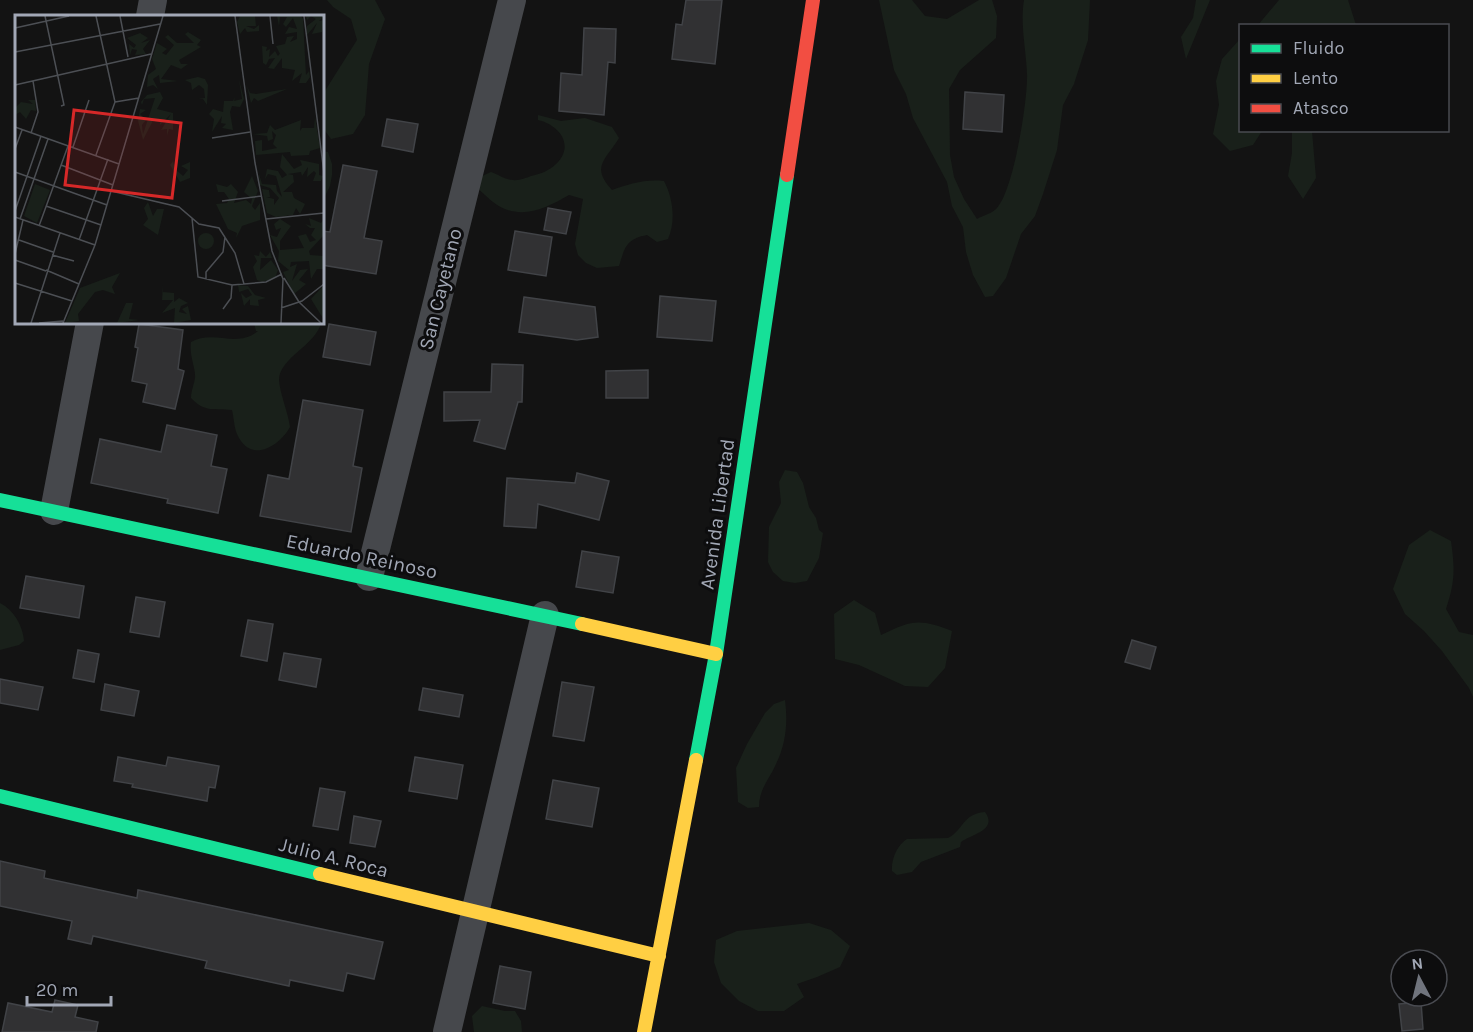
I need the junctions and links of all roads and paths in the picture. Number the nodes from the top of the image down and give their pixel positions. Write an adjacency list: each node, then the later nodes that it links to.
1 (153, 0): 4 (street)
2 (512, 0): 8 (street, San Cayetano)
3 (813, 0): 10 (street, Avenida Libertad)
4 (150, 15)
5 (90, 324): 7 (street)
6 (0, 500): 7 (street, Eduardo Reinoso)
7 (54, 511): 8 (street, Eduardo Reinoso)
8 (369, 577): 9 (street, Eduardo Reinoso)
9 (545, 615): 10 (street, Eduardo Reinoso); 12 (street)
10 (716, 654): 13 (street, Avenida Libertad)
11 (0, 796): 12 (street, Julio A. Roca)
12 (474, 911): 13 (street, Julio A. Roca); 14 (street)
13 (659, 956): 15 (street, Avenida Libertad)
14 (447, 1032)
15 (644, 1032)

